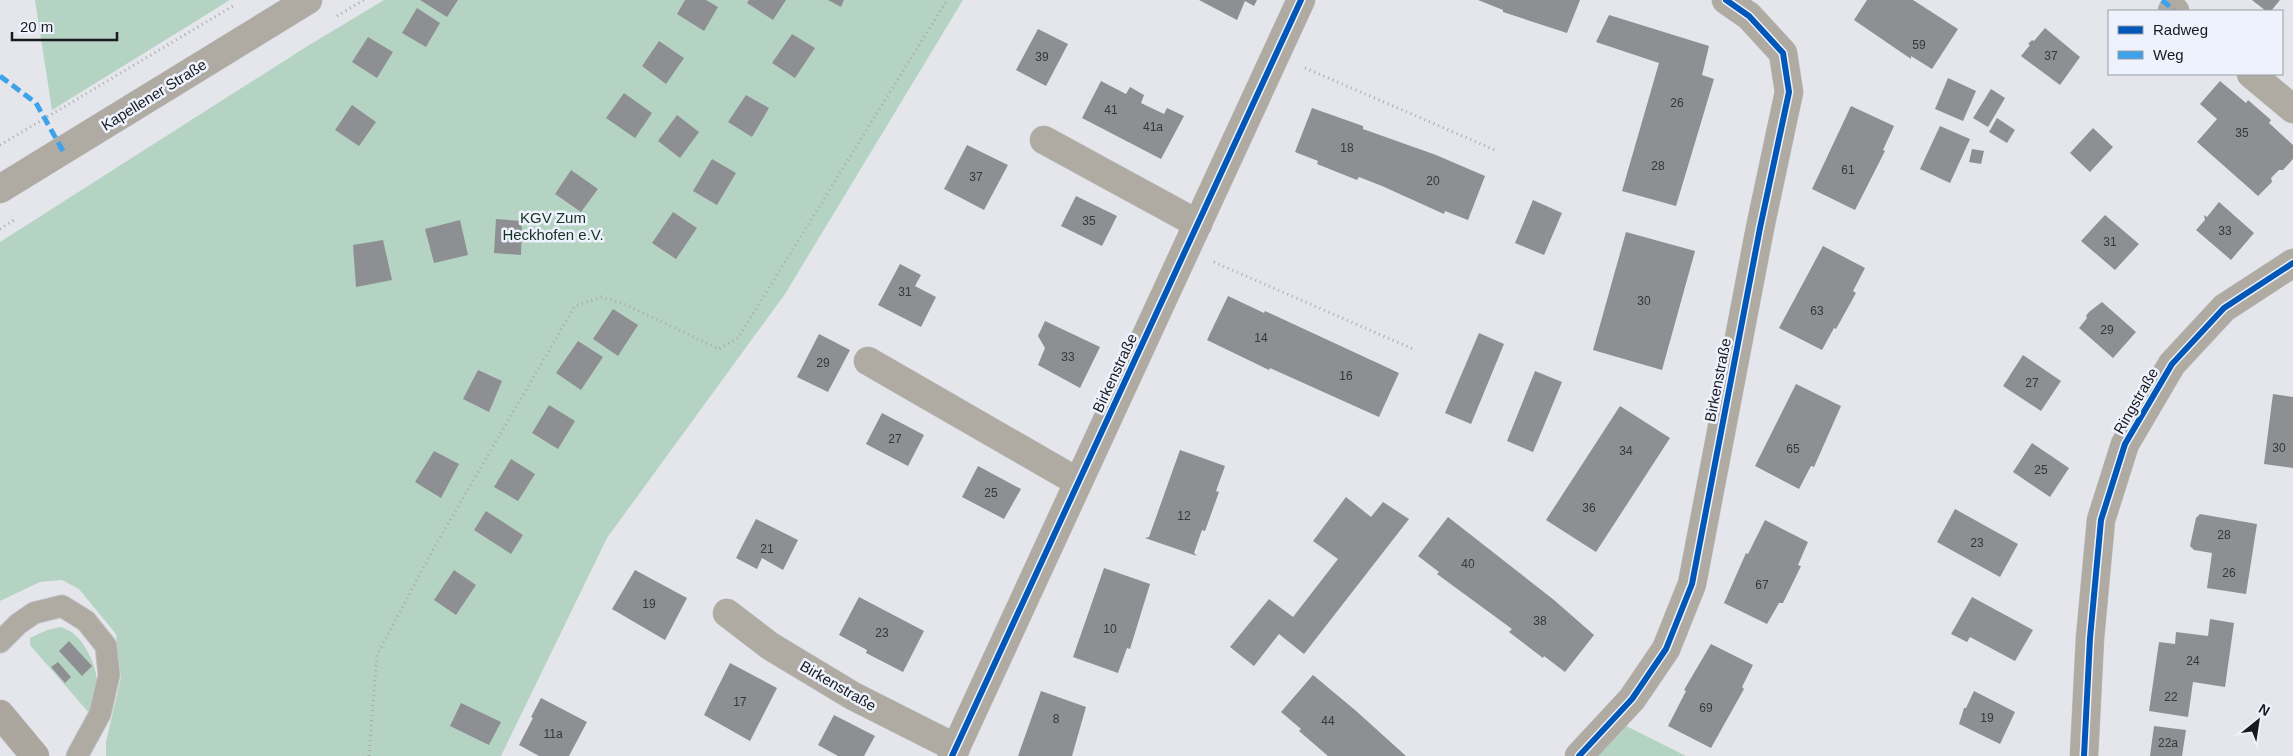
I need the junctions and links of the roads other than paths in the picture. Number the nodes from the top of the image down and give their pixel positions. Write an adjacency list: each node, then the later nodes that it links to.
1 (308, 0): 7 (street, Kapellener Straße)
2 (1301, 0): 8 (street, Birkenstraße)
3 (1726, 0): 18 (street, Birkenstraße)
4 (2252, 75): 5 (street)
5 (2293, 109)
6 (1044, 140): 8 (street)
7 (0, 189)
8 (1198, 224): 11 (street, Birkenstraße)
9 (2293, 263): 19 (street, Ringstraße)
10 (868, 361): 11 (street)
11 (1078, 482): 15 (street, Birkenstraße)
12 (727, 613): 15 (street, Birkenstraße)
13 (0, 642): 17 (lane)
14 (0, 714): 16 (main road)
15 (954, 752)
16 (35, 756)
17 (77, 756)
18 (1579, 756)
19 (2084, 756)

